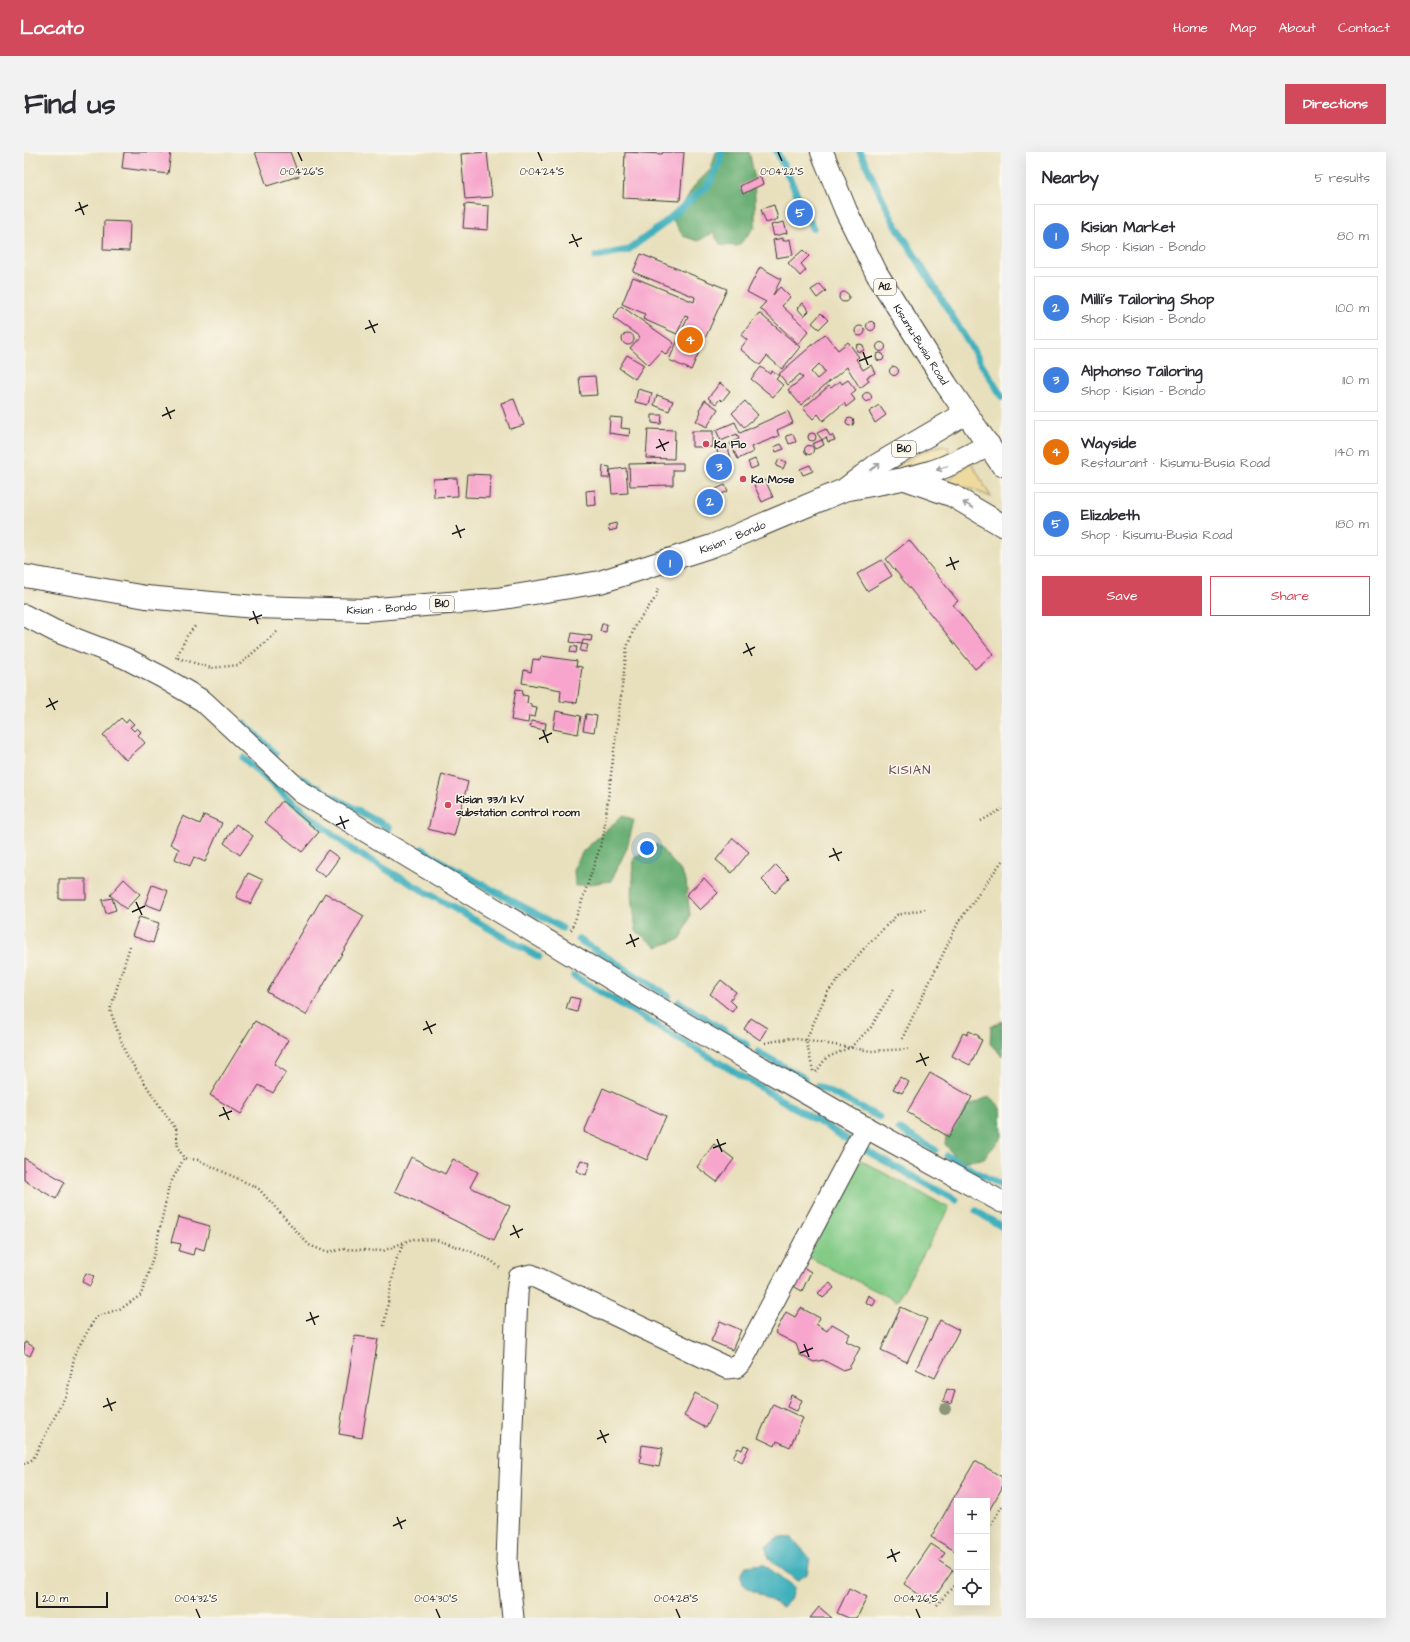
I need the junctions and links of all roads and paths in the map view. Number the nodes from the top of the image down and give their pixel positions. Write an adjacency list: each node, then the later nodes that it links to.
1 (822, 152): 2 (highway, Kisumu-Busia Road / A12)
2 (966, 413): 3 (highway, Kisumu-Busia Road / A12); 6 (highway, Kisian - Bondo / B10, one-way to 2)
3 (996, 442): 4 (highway, Kisumu-Busia Road / A12); 5 (highway, Kisian - Bondo / B10, one-way to 5)
4 (1002, 465)
5 (905, 479): 6 (highway, Kisian - Bondo / B10); 7 (highway, one-way to 5)
6 (844, 490): 8 (highway, Kisian - Bondo / B10)
7 (1002, 524)
8 (666, 561): 10 (highway, Kisian - Bondo / B10); 20 (path)
9 (24, 576): 10 (highway, Kisian - Bondo / B10)
10 (211, 603): 14 (path)
11 (24, 615): 14 (street)
12 (279, 630): 13 (path)
13 (239, 665)
14 (169, 681): 20 (street)
15 (1002, 809): 16 (path)
16 (981, 821)
17 (1002, 860): 23 (path)
18 (925, 909): 22 (path)
19 (130, 946): 28 (path)
20 (563, 950): 26 (street)
21 (895, 987): 24 (path)
22 (806, 1040): 24 (path); 24 (path); 26 (path)
23 (902, 1040)
24 (851, 1047): 25 (path)
25 (908, 1049)
26 (746, 1059): 27 (street)
27 (866, 1127): 29 (street); 31 (street)
28 (184, 1158): 30 (path); 33 (path)
29 (1002, 1202)
30 (405, 1242): 31 (path); 32 (path)
31 (519, 1278): 38 (street)
32 (384, 1326)
33 (24, 1464)
34 (1002, 1506): 35 (path)
35 (990, 1526)
36 (954, 1585): 37 (path)
37 (937, 1604)
38 (513, 1618)

